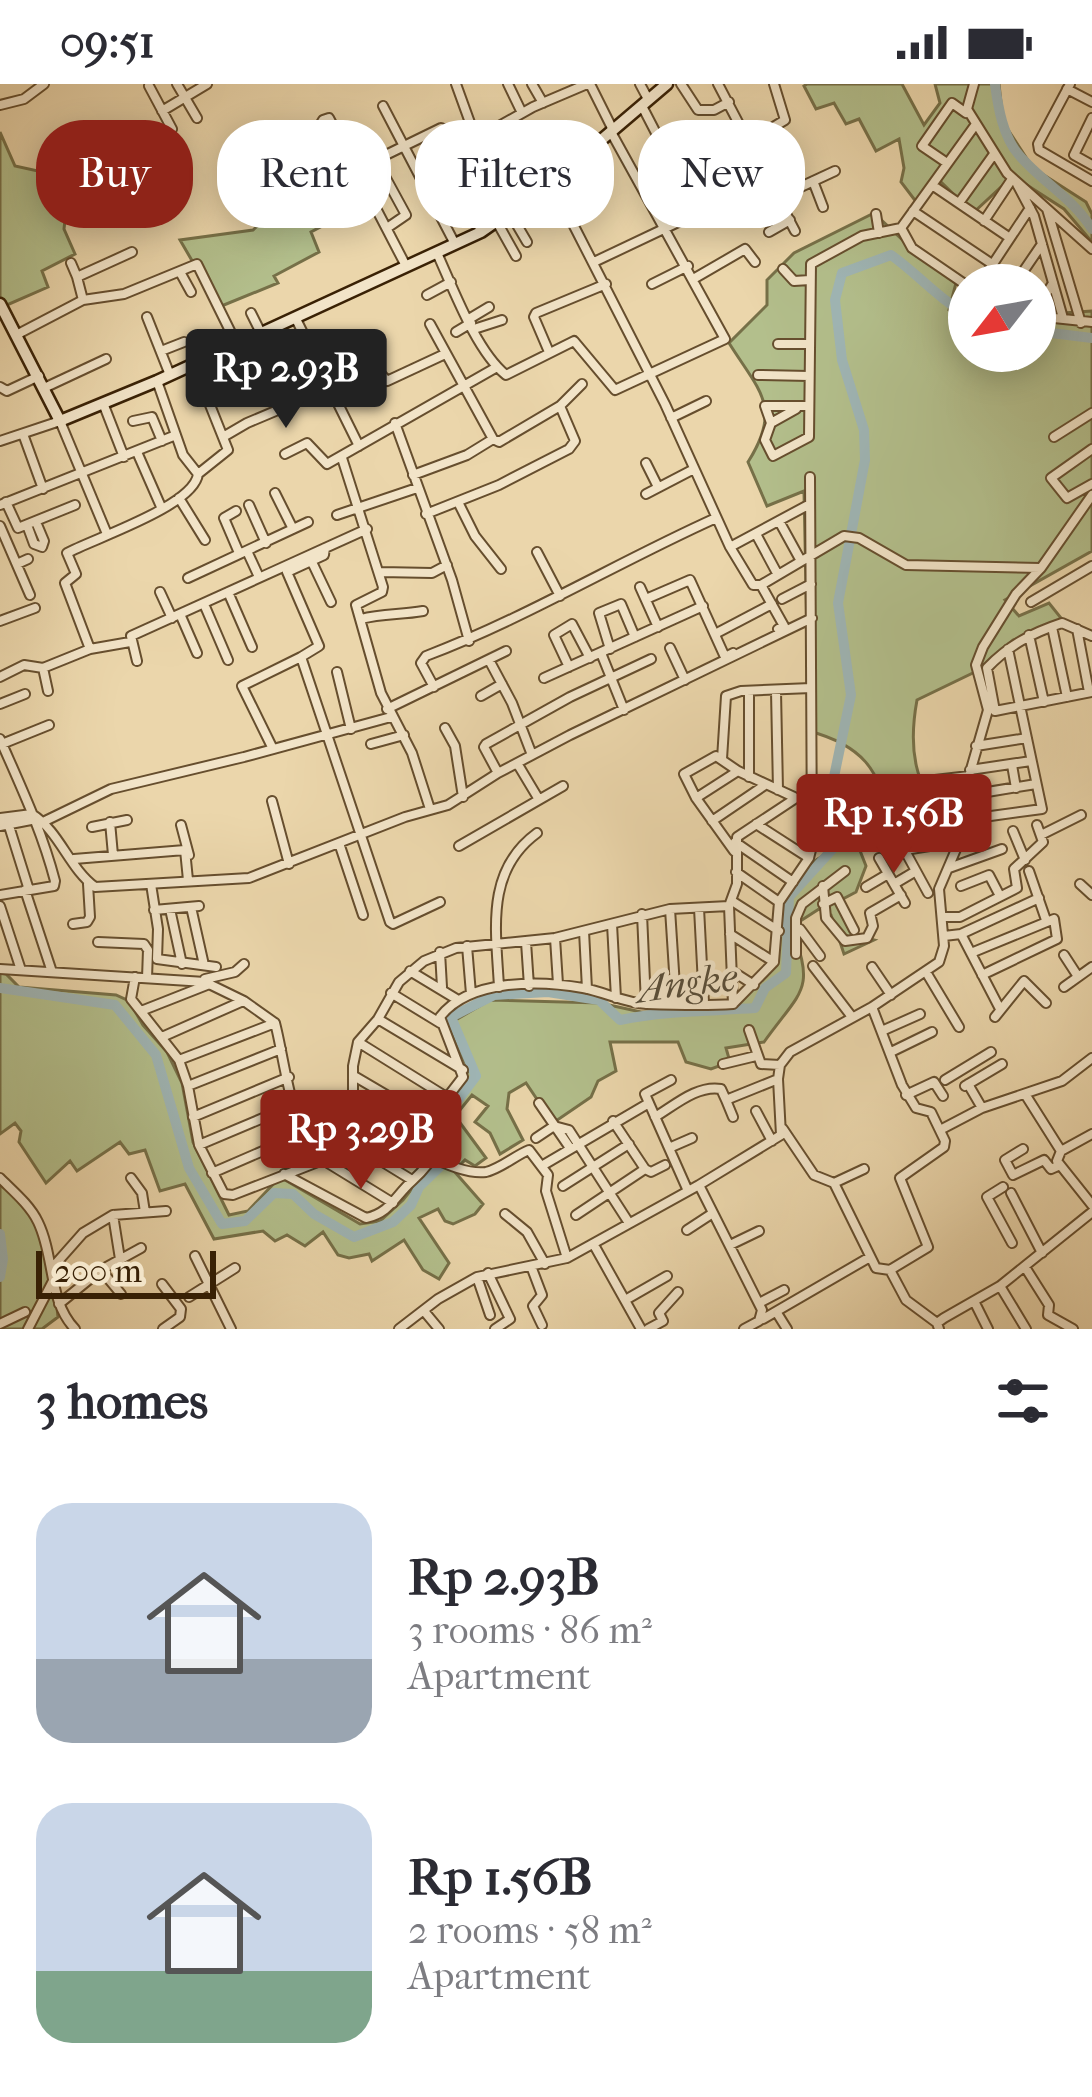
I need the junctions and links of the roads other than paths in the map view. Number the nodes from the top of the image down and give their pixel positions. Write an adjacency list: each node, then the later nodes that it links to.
1 (19, 84): 18 (street)
2 (44, 84): 18 (street)
3 (177, 84): 17 (street)
4 (207, 84): 17 (street)
5 (508, 84): 26 (street)
6 (532, 84): 20 (street)
7 (589, 84): 20 (street); 32 (street)
8 (640, 84): 22 (street)
9 (667, 84): 22 (main road)
10 (681, 84): 19 (street)
11 (718, 84): 19 (street)
12 (774, 84): 35 (street)
13 (971, 85): 36 (street)
14 (149, 86): 25 (street)
15 (461, 86): 30 (street)
16 (1069, 87): 21 (street); 48 (street)
17 (184, 97): 25 (street); 27 (street)
18 (24, 99): 23 (street)
19 (728, 102): 34 (street)
20 (543, 103): 26 (street)
21 (1092, 103)
22 (645, 104): 33 (street); 37 (main road)
23 (0, 105)
24 (383, 106): 40 (street)
25 (162, 111): 29 (street)
26 (522, 113): 31 (street)
27 (197, 118)
28 (1092, 118): 44 (street)
29 (167, 120)
30 (470, 120)
31 (511, 120)
32 (607, 120)
33 (651, 120)
34 (739, 120)
35 (784, 120)
36 (974, 121): 42 (street); 43 (street); 43 (street)
37 (614, 129)
38 (614, 135): 46 (street)
39 (415, 141): 40 (street)
40 (403, 147): 41 (street); 78 (street)
41 (391, 153)
42 (994, 154): 49 (street); 53 (street)
43 (947, 164): 51 (street)
44 (1092, 165)
45 (835, 171): 47 (street)
46 (638, 177)
47 (813, 181): 50 (street); 54 (street)
48 (1092, 181)
49 (1015, 182): 55 (street); 56 (street); 59 (street)
50 (805, 185)
51 (932, 185): 53 (street); 57 (street)
52 (391, 188): 60 (street)
53 (959, 203): 59 (street)
54 (823, 207)
55 (1030, 208): 75 (street); 77 (street)
56 (1047, 208): 79 (street); 113 (street)
57 (914, 211): 70 (street); 86 (street)
58 (876, 214): 74 (street)
59 (984, 221): 75 (street)
60 (391, 225)
61 (387, 228): 90 (street)
62 (480, 228): 72 (street)
63 (488, 228): 72 (main road)
64 (500, 228): 82 (street)
65 (520, 228): 76 (street)
66 (576, 228): 84 (street)
67 (666, 228): 84 (street); 91 (street)
68 (776, 228): 73 (street)
69 (794, 228): 71 (street)
70 (901, 228): 74 (street); 94 (street)
71 (795, 231)
72 (481, 232): 78 (main road)
73 (769, 232)
74 (879, 232): 97 (street)
75 (1010, 238): 87 (street)
76 (527, 242)
77 (1042, 244): 88 (street); 89 (street)
78 (456, 245): 81 (main road)
79 (1092, 249)
80 (132, 253): 95 (street)
81 (437, 253): 90 (main road); 98 (street)
82 (516, 256)
83 (71, 262): 95 (street)
84 (594, 262): 99 (street)
85 (755, 262): 96 (street)
86 (991, 264)
87 (993, 264)
88 (1028, 264)
89 (1048, 264)
90 (406, 266): 111 (main road)
91 (688, 266): 96 (street); 100 (street)
92 (782, 269): 97 (street)
93 (180, 271): 101 (street); 104 (street); 122 (street)
94 (948, 272)
95 (77, 277): 104 (street)
96 (695, 278): 130 (street)
97 (810, 280): 121 (street)
98 (451, 282): 103 (street); 115 (street)
99 (606, 284): 124 (street); 130 (street)
100 (652, 284)
101 (191, 292)
102 (1056, 294): 110 (street)
103 (427, 295)
104 (83, 300): 116 (street)
105 (0, 304): 116 (main road)
106 (489, 307): 115 (street)
107 (251, 314): 118 (street)
108 (147, 317): 123 (street)
109 (1056, 317): 110 (street)
110 (1063, 318): 113 (street)
111 (296, 319): 118 (main road); 139 (street)
112 (502, 320): 115 (street)
113 (1087, 322)
114 (430, 324): 125 (street)
115 (472, 324): 117 (street); 128 (street)
116 (10, 327): 135 (main road)
117 (456, 332)
118 (262, 334): 122 (main road)
119 (184, 341): 123 (street)
120 (778, 344): 121 (street)
121 (809, 344): 133 (street)
122 (231, 348): 127 (main road); 140 (street)
123 (161, 351): 132 (street)
124 (549, 352): 128 (street); 130 (street)
125 (445, 354): 129 (street); 137 (street)
126 (106, 359): 135 (street)
127 (194, 365): 132 (main road); 154 (street)
128 (496, 367): 137 (street)
129 (377, 369)
130 (649, 372): 146 (street)
131 (758, 374): 133 (street)
132 (170, 375): 134 (main road)
133 (809, 376): 144 (street)
134 (157, 381): 142 (main road); 152 (street)
135 (42, 382): 138 (street); 147 (main road)
136 (582, 384): 143 (street)
137 (463, 386): 150 (street); 155 (street)
138 (0, 387)
139 (329, 388): 154 (street); 158 (street)
140 (247, 395)
141 (706, 401): 146 (street)
142 (103, 403): 147 (main road); 162 (street)
143 (560, 406): 155 (street); 178 (street)
144 (805, 406): 149 (street); 149 (street); 149 (street)
145 (1092, 413): 153 (street)
146 (671, 418): 165 (street)
147 (60, 421): 151 (street); 166 (street)
148 (133, 422): 157 (street)
149 (771, 423)
150 (395, 424): 158 (street); 168 (street)
151 (23, 434): 156 (street); 173 (street)
152 (176, 435): 157 (street); 167 (street)
153 (1054, 436)
154 (223, 437): 167 (street)
155 (493, 439): 168 (street)
156 (0, 441)
157 (162, 441): 160 (street)
158 (359, 446): 163 (street)
159 (1092, 449): 170 (street)
160 (137, 452): 162 (street); 183 (street)
161 (285, 454): 163 (street)
162 (124, 457): 166 (street)
163 (342, 458): 184 (street)
164 (646, 463): 172 (street)
165 (694, 469): 172 (street); 188 (street)
166 (81, 474): 173 (street); 194 (street)
167 (197, 474): 177 (street)
168 (412, 475): 171 (street)
169 (810, 477): 180 (street)
170 (1092, 484)
171 (416, 488): 184 (street); 186 (street)
172 (658, 488): 175 (street)
173 (43, 489): 179 (street)
174 (275, 493): 192 (street)
175 (646, 494)
176 (1092, 495): 208 (street)
177 (178, 498): 183 (street); 196 (street)
178 (458, 502): 186 (street); 209 (street)
179 (3, 504): 181 (street)
180 (810, 504): 189 (street); 202 (street)
181 (75, 505)
182 (249, 505): 197 (street)
183 (162, 509): 194 (street)
184 (361, 509): 187 (street); 193 (street)
185 (236, 511): 200 (street)
186 (426, 514): 206 (street)
187 (337, 515)
188 (716, 518): 198 (street); 220 (street)
189 (779, 521): 195 (street); 202 (street)
190 (308, 522): 192 (street)
191 (0, 526): 205 (street)
192 (292, 529): 197 (street)
193 (367, 529): 199 (street); 210 (street)
194 (106, 534): 244 (street)
195 (755, 534): 198 (street); 211 (street)
196 (205, 540)
197 (266, 542): 200 (street)
198 (730, 547): 215 (street)
199 (326, 548): 204 (street); 212 (street)
200 (243, 552): 212 (street); 213 (street)
201 (537, 552): 220 (street)
202 (806, 558): 208 (street); 211 (street); 214 (street)
203 (28, 559): 205 (street)
204 (311, 560): 223 (street); 249 (street)
205 (17, 564): 219 (street)
206 (447, 565): 210 (street); 240 (street)
207 (1092, 566): 224 (street)
208 (1041, 568): 277 (street)
209 (501, 569)
210 (381, 572): 231 (street)
211 (778, 575): 215 (street)
212 (259, 577): 218 (street)
213 (188, 578)
214 (811, 584): 222 (street); 230 (street)
215 (761, 585): 222 (street)
216 (640, 587): 221 (street)
217 (160, 592): 229 (street)
218 (228, 592): 225 (street); 242 (street)
219 (30, 596)
220 (560, 596): 240 (street)
221 (646, 599): 226 (street); 233 (street)
222 (777, 601): 236 (street); 236 (street)
223 (331, 602)
224 (1031, 602)
225 (204, 604): 229 (street); 252 (street)
226 (703, 606): 233 (street); 236 (street)
227 (35, 608): 232 (street)
228 (423, 611): 231 (street)
229 (176, 616): 241 (street); 248 (street)
230 (812, 618): 262 (street); 265 (street)
231 (361, 619): 278 (street)
232 (0, 621)
233 (658, 627): 239 (street)
234 (1052, 627): 235 (street); 237 (street); 272 (street)
235 (1077, 628): 238 (street); 255 (street)
236 (715, 634)
237 (1029, 634): 245 (street); 273 (street)
238 (1092, 636)
239 (635, 638): 247 (street); 247 (street)
240 (469, 641): 264 (street)
241 (130, 642): 244 (street); 254 (street)
242 (252, 647)
243 (670, 648): 262 (street)
244 (90, 649): 257 (street)
245 (1008, 649): 275 (street); 277 (street)
246 (506, 651): 253 (street)
247 (606, 651): 250 (street); 261 (street)
248 (197, 653)
249 (301, 657): 283 (street); 289 (street)
250 (590, 658): 256 (street); 256 (street)
251 (651, 659): 261 (street)
252 (229, 660)
253 (489, 660): 263 (street); 264 (street)
254 (137, 661)
255 (1088, 663): 269 (street)
256 (569, 667): 260 (street)
257 (43, 668): 259 (street); 266 (street)
258 (337, 672): 282 (street)
259 (0, 677)
260 (544, 678)
261 (612, 679): 276 (street); 280 (street)
262 (685, 680): 276 (street)
263 (502, 684): 271 (street); 280 (street)
264 (434, 686): 278 (street)
265 (811, 688): 268 (street); 306 (street)
266 (49, 691)
267 (749, 691): 268 (street); 291 (street); 298 (street)
268 (776, 691): 304 (street)
269 (1091, 692): 272 (street)
270 (25, 694): 274 (street)
271 (481, 696)
272 (1067, 697): 273 (street)
273 (1044, 701): 275 (street)
274 (0, 704)
275 (1020, 706): 277 (street); 285 (street)
276 (624, 710): 290 (street)
277 (992, 711): 288 (street)
278 (389, 713): 282 (street); 284 (street)
279 (49, 725): 286 (street)
280 (522, 727): 290 (street); 296 (street)
281 (445, 728): 305 (street)
282 (351, 729): 283 (street)
283 (329, 735): 289 (street); 328 (street)
284 (404, 735): 287 (street); 312 (street)
285 (1027, 738): 288 (street); 292 (street)
286 (1, 742): 316 (street)
287 (371, 744)
288 (976, 746): 297 (street)
289 (274, 749): 321 (street)
290 (532, 755): 293 (street)
291 (717, 758): 295 (street); 308 (street)
292 (1031, 761): 294 (street); 300 (street)
293 (518, 763): 296 (street); 307 (street)
294 (1012, 765): 297 (street); 303 (street)
295 (737, 771): 298 (street); 308 (street)
296 (498, 773): 305 (street)
297 (970, 773): 299 (street); 310 (street)
298 (749, 777): 301 (street)
299 (935, 780)
300 (1036, 784): 303 (street); 317 (street)
301 (765, 785): 304 (street); 320 (street)
302 (562, 786): 307 (street)
303 (1016, 788): 310 (street)
304 (778, 790): 309 (street)
305 (463, 797): 312 (street)
306 (812, 797): 309 (street); 338 (street)
307 (538, 798): 334 (street)
308 (696, 798): 320 (street)
309 (796, 798): 313 (street)
310 (969, 799): 315 (street); 317 (street)
311 (272, 801): 342 (street)
312 (430, 809): 328 (street)
313 (780, 809): 323 (street); 329 (street)
314 (1081, 815): 341 (street)
315 (917, 817)
316 (32, 818): 321 (street); 322 (street); 358 (street)
317 (969, 819): 331 (street)
318 (127, 820): 319 (street)
319 (110, 821): 325 (street); 337 (street)
320 (712, 821): 333 (street)
321 (43, 822): 340 (street)
322 (3, 824): 358 (street)
323 (756, 824): 329 (street); 333 (street)
324 (181, 825): 349 (street)
325 (92, 827)
326 (1013, 831): 341 (street)
327 (537, 833): 389 (street)
328 (362, 835): 332 (street); 364 (street)
329 (779, 838): 338 (street)
330 (898, 838): 336 (street)
331 (962, 840): 336 (street); 343 (street)
332 (339, 844): 342 (street); 374 (street)
333 (735, 846): 347 (street); 350 (street)
334 (459, 847)
335 (1002, 849): 343 (street)
336 (905, 850): 345 (street)
337 (112, 855): 340 (street); 349 (street)
338 (809, 858): 350 (street)
339 (879, 858): 348 (street)
340 (74, 859): 351 (street)
341 (1024, 860): 362 (street)
342 (289, 864): 349 (street)
343 (948, 868): 375 (street)
344 (844, 871): 355 (street)
345 (916, 871): 353 (street); 359 (street)
346 (1030, 871): 363 (street)
347 (736, 872): 365 (street); 366 (street)
348 (888, 874): 353 (street); 356 (street)
349 (191, 880): 352 (street)
350 (793, 881): 365 (street)
351 (88, 882): 352 (street); 377 (street)
352 (152, 884): 372 (street)
353 (894, 884): 367 (street)
354 (1080, 884): 361 (street)
355 (823, 886): 367 (street); 379 (street)
356 (866, 886)
357 (961, 886): 362 (street)
358 (27, 890): 360 (street); 406 (street)
359 (928, 893)
360 (0, 895)
361 (1092, 895)
362 (1000, 896): 375 (street)
363 (1039, 898): 376 (street); 385 (street)
364 (440, 902)
365 (779, 902): 382 (street)
366 (731, 903): 369 (street); 382 (street); 383 (street)
367 (822, 904): 380 (street)
368 (0, 906): 403 (street)
369 (699, 908): 371 (street); 431 (street)
370 (170, 909): 372 (street); 397 (street); 397 (street)
371 (670, 909): 373 (street); 429 (street)
372 (154, 910): 397 (street)
373 (642, 914): 378 (street); 430 (street)
374 (362, 915)
375 (941, 917): 386 (street)
376 (1046, 920): 392 (street); 408 (street)
377 (74, 924)
378 (612, 924): 381 (street); 426 (street)
379 (799, 928): 393 (street); 395 (street)
380 (854, 930)
381 (584, 931): 384 (street); 421 (street)
382 (779, 931): 396 (street)
383 (730, 934): 396 (street); 405 (street)
384 (555, 938): 388 (street); 414 (street)
385 (963, 938): 386 (street); 392 (street)
386 (944, 941): 407 (street)
387 (98, 942): 411 (street)
388 (526, 942): 389 (street); 416 (street)
389 (496, 944): 390 (street); 417 (street)
390 (467, 946): 391 (street); 423 (street)
391 (440, 952): 404 (street); 419 (street)
392 (971, 953): 408 (street)
393 (796, 954)
394 (1064, 955): 409 (street)
395 (820, 956)
396 (774, 962): 415 (street)
397 (182, 964)
398 (244, 964): 412 (street)
399 (813, 966): 437 (street)
400 (872, 967): 424 (street)
401 (1092, 967): 409 (street)
402 (0, 969): 403 (street)
403 (21, 970): 406 (street)
404 (410, 971): 419 (street); 422 (street)
405 (732, 971): 415 (street); 432 (street)
406 (52, 972): 410 (street)
407 (926, 972): 424 (street); 441 (street)
408 (982, 975): 425 (street)
409 (1077, 975): 418 (street)
410 (135, 977): 411 (street); 435 (street)
411 (147, 978): 412 (street)
412 (198, 981): 413 (street)
413 (211, 983): 428 (street); 435 (street)
414 (558, 984): 416 (street); 421 (street)
415 (754, 985): 432 (street)
416 (529, 986): 417 (street)
417 (500, 987): 423 (street)
418 (1064, 987)
419 (442, 988): 427 (street)
420 (1015, 988): 425 (street); 425 (street); 433 (street)
421 (587, 989): 426 (street)
422 (391, 993): 438 (street); 440 (street)
423 (471, 994): 427 (street)
424 (891, 995): 434 (street)
425 (993, 995)
426 (616, 998): 430 (street)
427 (458, 1000): 440 (street)
428 (244, 1001): 439 (street); 445 (street)
429 (676, 1002): 430 (street); 431 (street)
430 (646, 1004)
431 (704, 1004): 432 (street)
432 (733, 1004)
433 (1046, 1004)
434 (872, 1006): 437 (street); 443 (street)
435 (141, 1011): 445 (street)
436 (920, 1014): 443 (street)
437 (853, 1017): 456 (street)
438 (378, 1019): 446 (street); 457 (street)
439 (275, 1023): 447 (street); 452 (street)
440 (440, 1023): 457 (street)
441 (959, 1027)
442 (749, 1030): 450 (street)
443 (884, 1030): 448 (street)
444 (932, 1033): 448 (street)
445 (162, 1037): 452 (street)
446 (358, 1042): 459 (street); 468 (street)
447 (280, 1049): 460 (street); 464 (street)
448 (891, 1052): 466 (street)
449 (992, 1052): 453 (street)
450 (757, 1056): 454 (street); 456 (street)
451 (1092, 1058): 465 (street)
452 (178, 1060): 464 (street)
453 (978, 1060): 458 (street); 463 (street)
454 (723, 1064)
455 (1002, 1064): 458 (street)
456 (780, 1065): 461 (street)
457 (463, 1070): 468 (street)
458 (986, 1073): 473 (street)
459 (352, 1075): 474 (street); 481 (street)
460 (289, 1077): 472 (street); 476 (street)
461 (778, 1079): 469 (street); 482 (street)
462 (670, 1080): 471 (street)
463 (945, 1080)
464 (188, 1086): 476 (street)
465 (1025, 1094): 473 (street); 495 (street)
466 (906, 1095): 467 (street); 483 (street)
467 (943, 1096)
468 (448, 1097): 481 (street)
469 (726, 1100): 477 (street); 478 (street)
470 (539, 1103): 480 (street)
471 (649, 1103): 477 (street); 479 (street)
472 (294, 1105): 484 (street); 491 (street)
473 (982, 1108): 483 (street)
474 (353, 1109): 486 (street); 496 (street)
475 (756, 1111): 489 (street)
476 (193, 1117): 491 (street)
477 (655, 1117): 493 (street)
478 (733, 1117)
479 (613, 1121): 490 (street); 492 (street)
480 (554, 1126): 487 (street); 492 (street)
481 (442, 1127): 496 (street)
482 (783, 1129): 489 (street); 509 (street)
483 (940, 1130): 541 (street)
484 (302, 1134): 497 (street); 504 (street)
485 (1092, 1134): 495 (street)
486 (339, 1135): 497 (street); 508 (street)
487 (536, 1138)
488 (692, 1138): 493 (street)
489 (772, 1141): 510 (street)
490 (629, 1144): 500 (street); 502 (street)
491 (200, 1145): 504 (street)
492 (574, 1146): 498 (street); 500 (street)
493 (669, 1148): 512 (street)
494 (1023, 1149): 499 (street)
495 (1061, 1151): 499 (street)
496 (437, 1159): 508 (street); 534 (street)
497 (323, 1160): 505 (street); 514 (street)
498 (545, 1164)
499 (1060, 1165): 516 (street)
500 (593, 1166): 511 (street); 513 (street)
501 (665, 1166): 502 (street)
502 (645, 1169): 513 (street)
503 (864, 1169): 509 (street)
504 (212, 1172): 505 (street)
505 (284, 1174): 514 (street)
506 (0, 1178): 542 (street)
507 (131, 1178): 518 (street)
508 (412, 1180): 514 (street)
509 (834, 1183): 533 (street)
510 (699, 1185): 512 (street); 519 (street)
511 (563, 1186)
512 (688, 1191): 524 (street)
513 (610, 1192): 522 (street); 524 (street)
514 (394, 1204)
515 (1018, 1207): 523 (street); 523 (street); 531 (street)
516 (1092, 1209): 531 (street)
517 (166, 1211): 518 (street)
518 (146, 1213): 521 (street)
519 (713, 1213): 525 (street); 529 (street)
520 (505, 1214): 536 (street)
521 (113, 1215): 535 (street); 542 (street)
522 (576, 1215)
523 (999, 1219): 527 (street)
524 (629, 1223): 528 (street)
525 (687, 1230)
526 (759, 1231): 529 (street)
527 (1012, 1243)
528 (594, 1245): 534 (street); 553 (street)
529 (730, 1245): 555 (street)
530 (141, 1248): 535 (street)
531 (1042, 1253): 538 (street)
532 (195, 1256): 547 (street)
533 (870, 1257): 541 (street); 559 (street)
534 (567, 1258): 536 (street)
535 (120, 1259): 540 (street)
536 (545, 1264): 537 (street)
537 (531, 1265): 543 (street); 563 (street)
538 (1024, 1267): 548 (street); 578 (street)
539 (235, 1268): 547 (street)
540 (101, 1270): 551 (street); 556 (street)
541 (890, 1270): 565 (street)
542 (53, 1272): 556 (street); 566 (street)
543 (488, 1273): 545 (street); 572 (street)
544 (667, 1276): 553 (street)
545 (477, 1277): 557 (street); 560 (street)
546 (162, 1284): 568 (street)
547 (210, 1286): 552 (street); 569 (street)
548 (1000, 1286): 554 (street); 577 (street)
549 (784, 1290): 555 (street)
550 (678, 1292): 564 (street)
551 (121, 1294)
552 (190, 1297)
553 (628, 1299): 573 (street)
554 (974, 1301): 565 (street); 576 (street)
555 (759, 1303): 561 (street)
556 (58, 1304): 567 (street)
557 (424, 1310): 570 (street); 571 (street)
558 (25, 1312): 562 (street)
559 (777, 1313): 561 (street); 575 (street)
560 (490, 1315)
561 (761, 1319): 574 (street)
562 (0, 1324)
563 (542, 1325)
564 (665, 1325): 573 (street)
565 (938, 1326)
566 (28, 1329)
567 (75, 1329)
568 (163, 1329)
569 (231, 1329)
570 (402, 1329)
571 (439, 1329)
572 (495, 1329)
573 (645, 1329)
574 (744, 1329)
575 (787, 1329)
576 (988, 1329)
577 (1026, 1329)
578 (1073, 1329)

